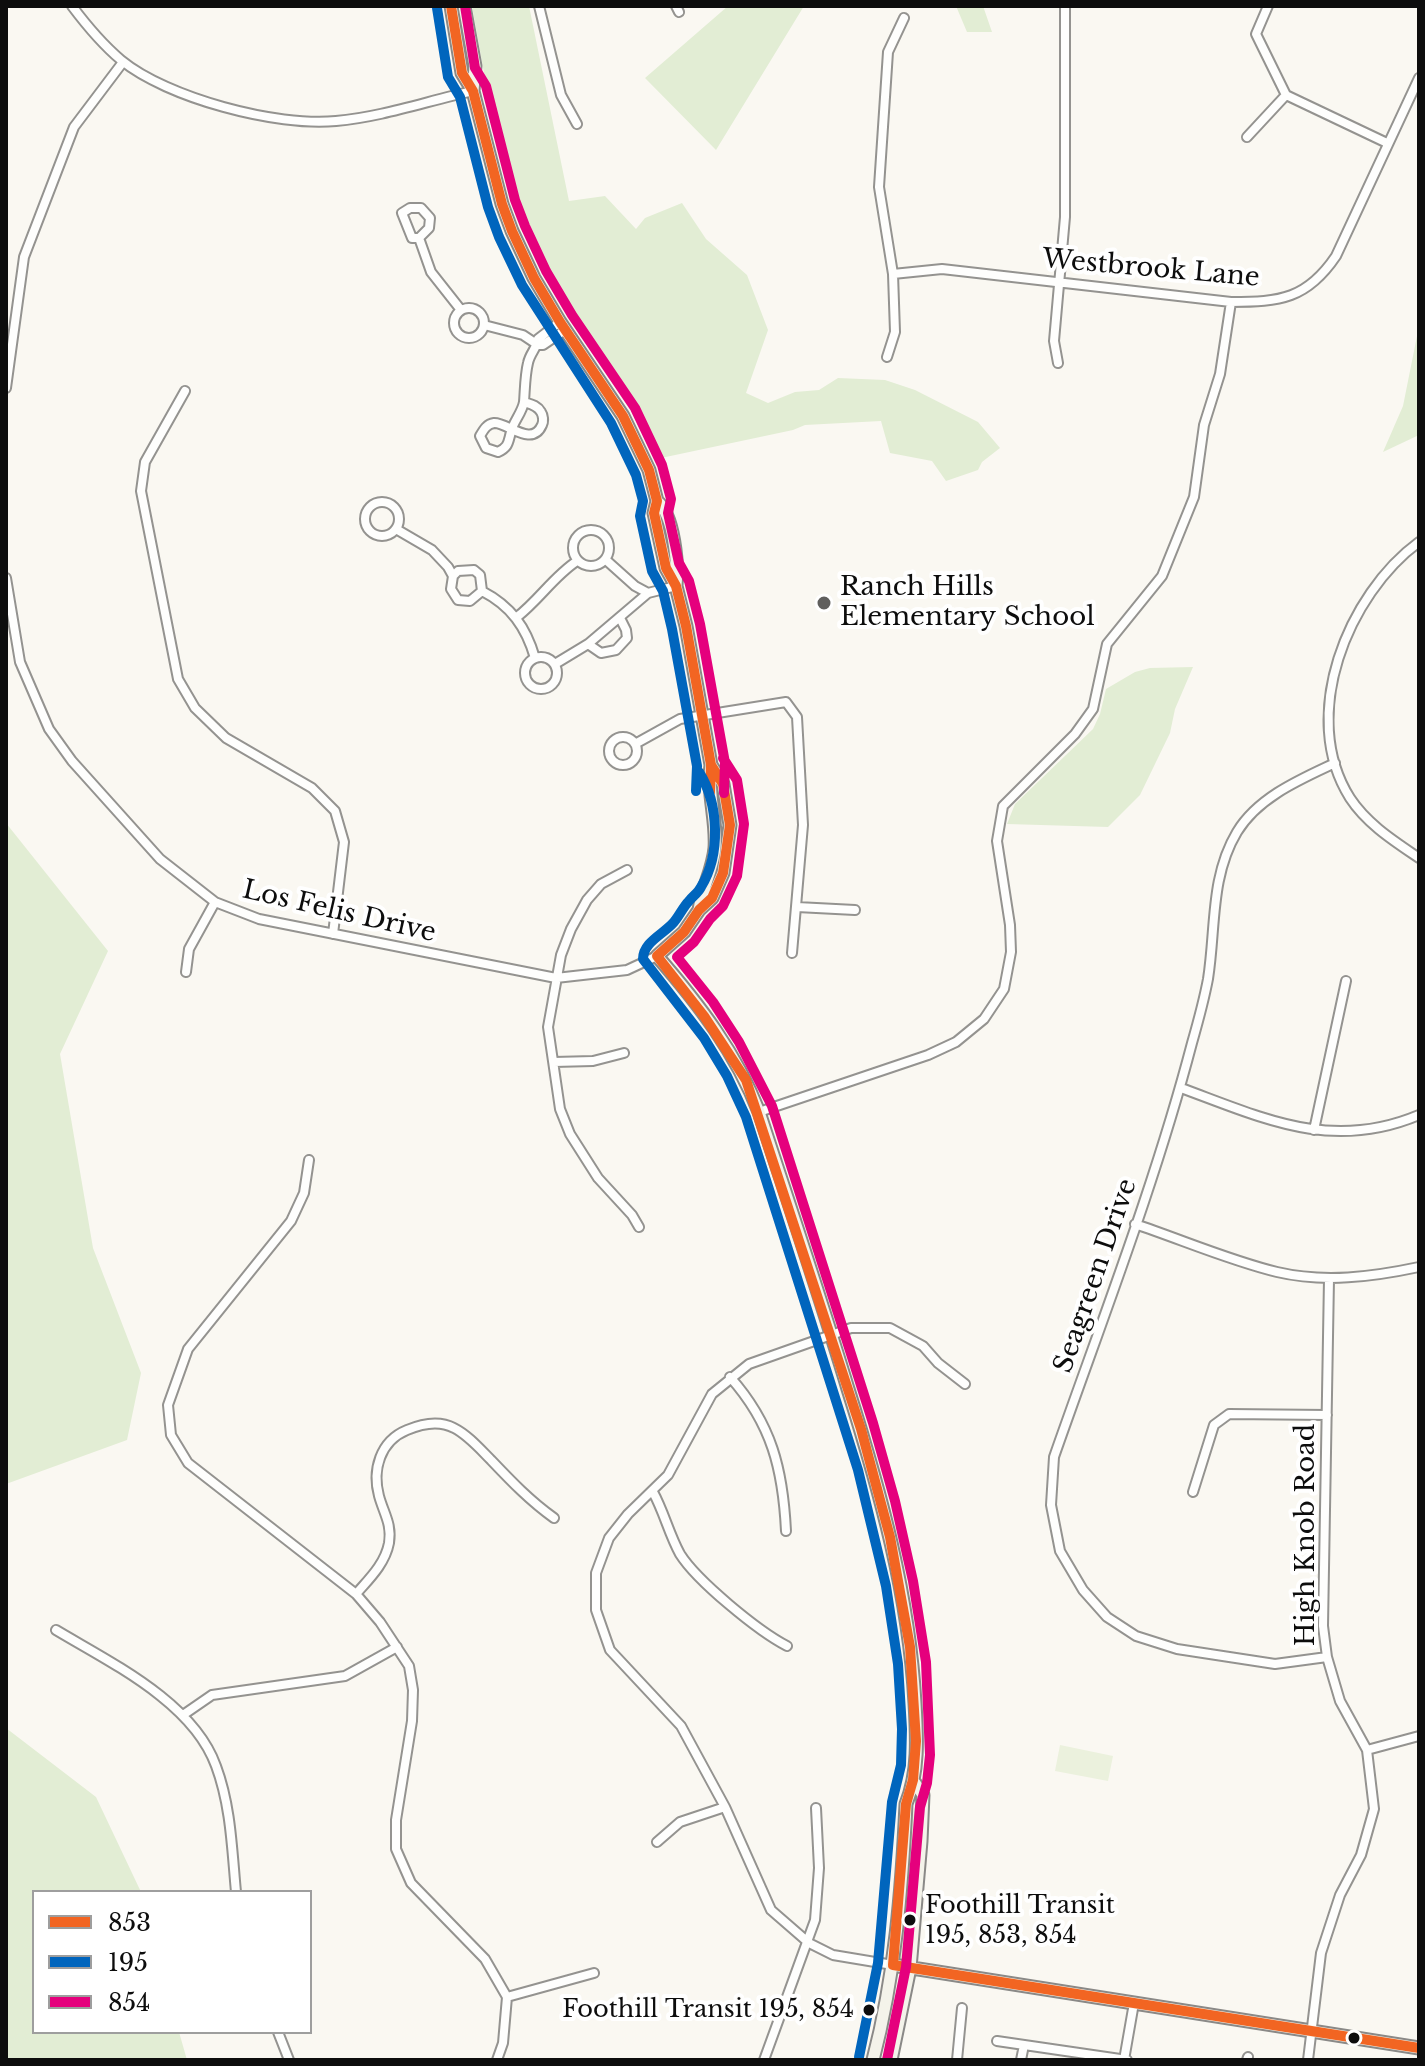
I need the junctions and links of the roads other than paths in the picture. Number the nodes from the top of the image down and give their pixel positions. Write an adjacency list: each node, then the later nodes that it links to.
1 (72, 6): 8 (street)
2 (451, 6): 10 (main road)
3 (464, 6): 10 (main road)
4 (539, 6): 12 (street)
5 (1065, 6): 17 (street)
6 (1268, 6): 11 (street)
7 (904, 18): 16 (street)
8 (123, 62): 10 (street); 25 (street)
9 (1419, 78): 14 (street, Westbrook Lane)
10 (473, 91): 21 (main road)
11 (1286, 95): 13 (street); 14 (street)
12 (577, 124)
13 (1247, 137)
14 (1387, 143): 18 (street, Westbrook Lane)
15 (419, 238): 19 (street)
16 (893, 274): 17 (street, Westbrook Lane); 23 (street)
17 (1058, 281): 18 (street, Westbrook Lane); 24 (street)
18 (1231, 302): 59 (street)
19 (461, 310): 20 (street); 20 (street)
20 (484, 325): 22 (street)
21 (563, 326): 22 (street); 34 (main road)
22 (538, 345): 27 (street)
23 (887, 357)
24 (1058, 363)
25 (6, 388)
26 (185, 391): 50 (street)
27 (524, 402): 27 (street)
28 (396, 529): 28 (street); 32 (street)
29 (1419, 542): 44 (street)
30 (606, 560): 31 (street); 31 (street); 36 (street)
31 (577, 561): 37 (street)
32 (453, 576): 35 (street); 35 (street)
33 (6, 578): 47 (street, Los Felis Drive)
34 (676, 586): 36 (street); 42 (main road)
35 (482, 591): 37 (street)
36 (648, 593): 38 (street)
37 (517, 617): 40 (street)
38 (620, 618): 39 (street); 39 (street)
39 (588, 644): 41 (street)
40 (535, 658): 41 (street); 41 (street)
41 (555, 664)
42 (702, 714): 43 (street); 48 (street); 52 (main road)
43 (635, 744)
44 (1335, 763): 45 (street); 58 (street, Seagreen Drive)
45 (1419, 858)
46 (627, 870): 54 (street)
47 (215, 902): 50 (street, Los Felis Drive); 53 (street)
48 (797, 907): 49 (street); 51 (street)
49 (855, 910)
50 (333, 934): 54 (street, Los Felis Drive)
51 (792, 953)
52 (657, 956): 54 (street, Los Felis Drive); 59 (main road)
53 (186, 972)
54 (556, 978): 57 (street)
55 (1346, 981): 61 (street)
56 (624, 1053): 57 (street)
57 (554, 1062): 64 (street)
58 (1181, 1088): 61 (street); 63 (street, Seagreen Drive)
59 (759, 1112): 67 (main road)
60 (1419, 1115): 61 (street)
61 (1314, 1130)
62 (309, 1160): 75 (street)
63 (1135, 1224): 66 (street); 79 (street, Seagreen Drive)
64 (639, 1227)
65 (1419, 1267): 66 (street)
66 (1329, 1279): 70 (street, High Knob Road)
67 (832, 1335): 68 (street); 69 (street); 83 (main road)
68 (730, 1377): 71 (street); 74 (street)
69 (965, 1384)
70 (1327, 1415): 72 (street); 79 (street, High Knob Road)
71 (653, 1492): 77 (street); 84 (street)
72 (1193, 1492)
73 (554, 1518): 75 (street)
74 (786, 1531)
75 (356, 1594): 78 (street)
76 (56, 1630): 80 (street)
77 (787, 1646)
78 (397, 1647): 80 (street); 92 (street)
79 (1327, 1657): 82 (street, High Knob Road)
80 (183, 1715): 87 (street)
81 (1419, 1736): 82 (street)
82 (1367, 1750): 95 (street, High Knob Road)
83 (915, 1783): 89 (main road); 90 (main road)
84 (725, 1807): 86 (street); 88 (street)
85 (816, 1808): 88 (street)
86 (657, 1842)
87 (236, 1890)
88 (809, 1943): 89 (street); 102 (street)
89 (893, 1965): 90 (main road); 103 (main road)
90 (910, 1968): 93 (main road); 104 (main road)
91 (594, 1973): 92 (street)
92 (507, 1997): 101 (street)
93 (1134, 2003): 95 (main road); 107 (street)
94 (962, 2008): 105 (street)
95 (1313, 2031): 99 (main road); 108 (street, High Knob Road)
96 (279, 2034): 100 (street)
97 (997, 2041): 98 (street)
98 (1024, 2045): 106 (street); 107 (street)
99 (1419, 2048)
100 (289, 2060)
101 (497, 2060)
102 (764, 2060)
103 (873, 2060)
104 (891, 2060)
105 (957, 2060)
106 (1021, 2060)
107 (1125, 2060)
108 (1308, 2060)

